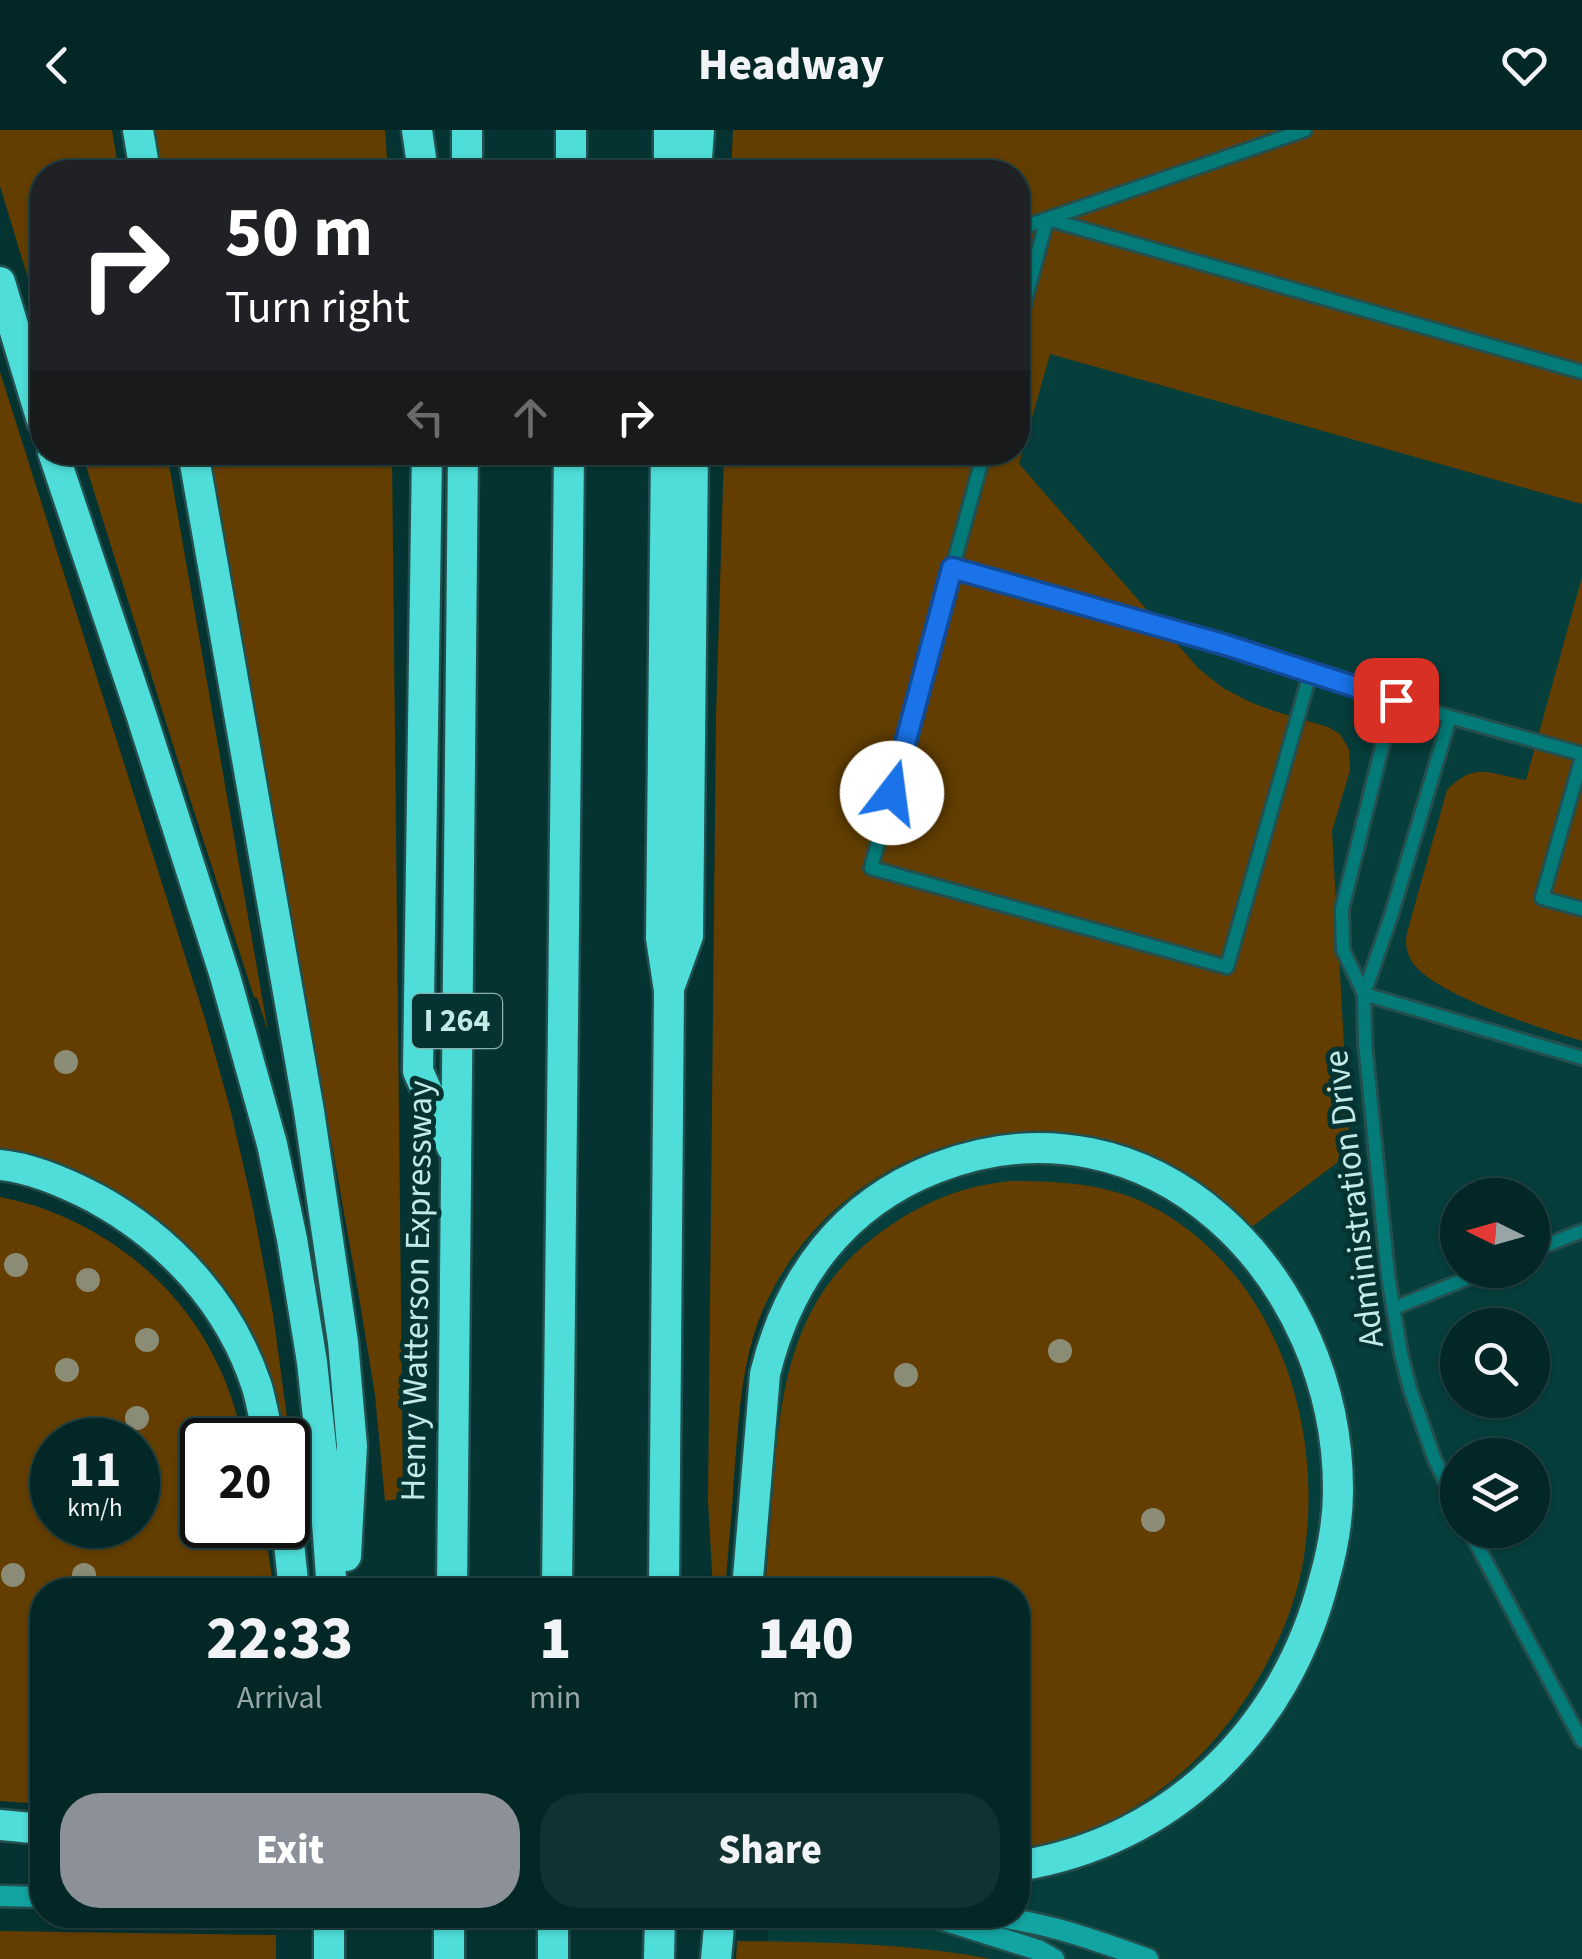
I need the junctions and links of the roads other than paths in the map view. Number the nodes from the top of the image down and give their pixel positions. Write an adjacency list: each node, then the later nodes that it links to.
1 (138, 130): 8 (highway)
2 (417, 130): 9 (highway)
3 (467, 130): 10 (highway)
4 (571, 130): 11 (highway)
5 (669, 130): 12 (highway)
6 (699, 130): 13 (highway)
7 (1305, 130): 14 (lane)
8 (143, 160)
9 (421, 160)
10 (466, 160)
11 (571, 160)
12 (669, 160)
13 (697, 160)
14 (1046, 219): 15 (lane); 16 (lane); 18 (lane)
15 (1030, 225)
16 (1030, 281)
17 (0, 282): 19 (highway)
18 (1582, 372)
19 (30, 381)
20 (57, 465): 48 (highway)
21 (195, 465): 49 (highway)
22 (427, 465): 37 (highway)
23 (463, 465): 37 (highway, Henry Watterson Expressway / I 264)
24 (568, 465): 51 (highway)
25 (666, 465): 34 (highway)
26 (694, 465): 34 (highway)
27 (980, 465): 28 (lane)
28 (952, 568): 29 (lane); 29 (lane)
29 (1310, 674): 30 (lane)
30 (1396, 700): 31 (lane); 35 (lane, Administration Drive)
31 (1450, 718): 32 (lane); 35 (lane, Administration Drive)
32 (1582, 756): 33 (lane)
33 (1582, 909)
34 (668, 991): 52 (highway)
35 (1364, 994): 36 (lane); 42 (lane, Administration Drive)
36 (1582, 1058)
37 (456, 1156): 50 (highway, Henry Watterson Expressway / I 264)
38 (0, 1166): 43 (highway)
39 (1582, 1231): 40 (lane)
40 (1550, 1244)
41 (1443, 1288): 42 (lane)
42 (1394, 1308): 44 (lane, Administration Drive)
43 (264, 1418)
44 (1440, 1470)
45 (289, 1548): 47 (highway)
46 (1479, 1548): 54 (lane)
47 (293, 1578)
48 (331, 1578)
49 (345, 1578)
50 (452, 1578)
51 (557, 1578)
52 (664, 1578)
53 (748, 1578): 57 (highway)
54 (1582, 1742)
55 (0, 1825): 56 (highway)
56 (30, 1828)
57 (1030, 1864)
58 (0, 1896): 59 (main road)
59 (30, 1896)
60 (1030, 1923): 73 (main road)
61 (329, 1928): 67 (highway)
62 (449, 1928): 68 (highway)
63 (553, 1928): 69 (highway)
64 (660, 1928): 70 (highway)
65 (719, 1928): 71 (highway)
66 (968, 1928): 72 (main road)
67 (329, 1959)
68 (448, 1959)
69 (553, 1959)
70 (659, 1959)
71 (716, 1959)
72 (1054, 1959)
73 (1148, 1959)

